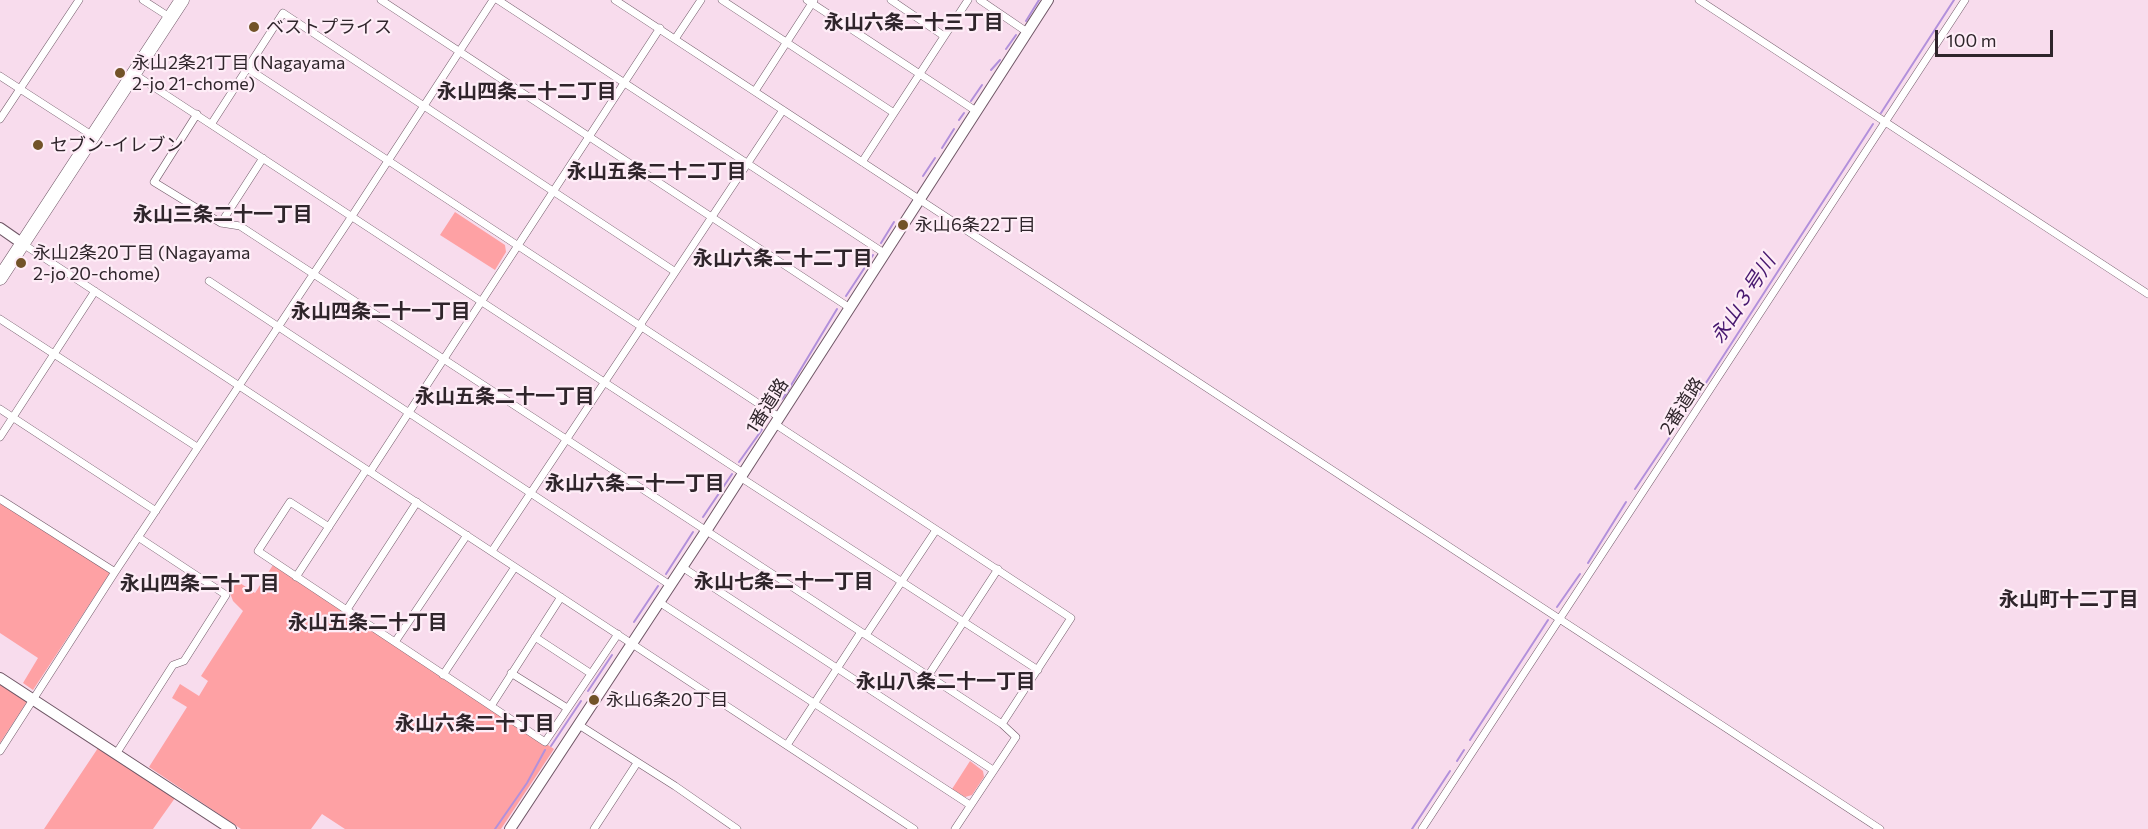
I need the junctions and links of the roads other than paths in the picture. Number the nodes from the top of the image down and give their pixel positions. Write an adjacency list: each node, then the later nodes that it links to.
1 (78, 0): 28 (street)
2 (143, 0): 16 (street)
3 (182, 0): 16 (highway)
4 (381, 0): 22 (street)
5 (495, 0): 22 (street); 27 (street)
6 (615, 0): 17 (street)
7 (701, 0): 20 (street)
8 (723, 0): 21 (street)
9 (891, 0): 19 (street)
10 (968, 0): 19 (street)
11 (980, 0): 18 (street)
12 (1048, 0): 18 (street, 1番道路)
13 (1699, 0): 37 (street)
14 (1965, 0): 37 (street, 2番道路)
15 (811, 1): 21 (street); 25 (street)
16 (171, 18): 24 (highway)
17 (660, 28): 20 (street); 27 (street)
18 (1027, 32): 32 (street, 1番道路)
19 (944, 36): 25 (street)
20 (675, 39): 29 (street)
21 (786, 41): 29 (street); 33 (street)
22 (459, 51): 30 (street); 39 (street)
23 (247, 68): 30 (street); 36 (street); 41 (street)
24 (134, 74): 34 (street); 38 (highway)
25 (920, 74): 32 (street); 33 (street)
26 (0, 76): 28 (street)
27 (624, 83): 39 (street); 43 (street)
28 (19, 88): 35 (street); 38 (street)
29 (755, 91): 31 (street)
30 (423, 107): 41 (street); 44 (street)
31 (783, 110): 42 (street); 43 (street)
32 (976, 111): 45 (street, 1番道路)
33 (894, 113): 42 (street)
34 (197, 114): 36 (street); 48 (street)
35 (0, 119)
36 (212, 123): 40 (street)
37 (1885, 123): 58 (street); 97 (street, 2番道路)
38 (93, 136): 50 (highway)
39 (589, 136): 44 (street); 47 (street)
40 (263, 158): 46 (street); 48 (street)
41 (388, 160): 46 (street); 51 (street)
42 (862, 162): 45 (street)
43 (748, 164): 47 (street); 52 (street)
44 (553, 192): 51 (street); 53 (street)
45 (920, 199): 52 (street, 1番道路); 97 (street)
46 (352, 216): 54 (street); 59 (street)
47 (713, 217): 53 (street); 60 (street)
48 (221, 223): 54 (street)
49 (0, 228): 50 (street)
50 (23, 244): 55 (highway); 57 (street)
51 (518, 246): 59 (street); 62 (street)
52 (885, 254): 60 (street, 1番道路)
53 (674, 271): 62 (street)
54 (314, 274): 63 (street); 65 (street)
55 (0, 278)
56 (209, 281): 63 (street)
57 (95, 291): 64 (street); 67 (street)
58 (2148, 294)
59 (482, 300): 65 (street); 66 (street)
60 (850, 308): 71 (street, 1番道路)
61 (0, 319): 64 (street)
62 (641, 326): 66 (street); 71 (street)
63 (278, 328): 67 (street); 69 (street)
64 (54, 354): 70 (street); 74 (street)
65 (444, 359): 69 (street); 73 (street)
66 (605, 382): 73 (street); 76 (street)
67 (239, 386): 74 (street); 75 (street)
68 (0, 409): 70 (street)
69 (408, 413): 75 (street); 77 (street)
70 (13, 417): 72 (street); 80 (street)
71 (777, 421): 76 (street, 1番道路); 82 (street)
72 (0, 437)
73 (567, 440): 77 (street); 83 (street)
74 (197, 447): 80 (street)
75 (368, 471): 79 (street); 81 (street)
76 (742, 475): 83 (street, 1番道路); 92 (street)
77 (531, 494): 86 (street); 93 (street)
78 (0, 499): 90 (street)
79 (417, 502): 84 (street); 96 (street)
80 (156, 511): 85 (street)
81 (329, 527): 91 (street); 91 (street)
82 (936, 530): 89 (street); 92 (street)
83 (706, 531): 88 (street, 1番道路); 100 (street)
84 (467, 535): 86 (street); 102 (street)
85 (138, 537): 90 (street); 119 (street)
86 (492, 551): 87 (street)
87 (515, 567): 94 (street); 108 (street)
88 (682, 567): 93 (street, 1番道路); 104 (street)
89 (998, 569): 98 (street); 105 (street)
90 (115, 572): 111 (street)
91 (296, 577): 96 (street)
92 (902, 581): 98 (street); 100 (street)
93 (669, 585): 95 (street, 1番道路)
94 (561, 597): 99 (street); 101 (street)
95 (659, 602): 103 (street, 1番道路); 112 (street)
96 (346, 611): 102 (street)
97 (1560, 620): 129 (street, 2番道路); 130 (street)
98 (963, 622): 105 (street); 109 (street)
99 (618, 634): 103 (street); 107 (street)
100 (863, 634): 104 (street); 109 (street)
101 (535, 638): 106 (street); 107 (street)
102 (395, 642): 108 (street)
103 (631, 643): 115 (street, 1番道路); 117 (street)
104 (837, 668): 112 (street); 121 (street)
105 (1038, 670): 116 (street)
106 (511, 673): 113 (street); 114 (street)
107 (590, 674): 114 (street)
108 (443, 675): 113 (street)
109 (928, 676): 116 (street)
110 (0, 678): 111 (street)
111 (33, 700): 118 (street); 119 (street)
112 (814, 703): 117 (street); 122 (street)
113 (490, 706): 114 (street)
114 (567, 708)
115 (579, 724): 120 (street); 124 (street, 1番道路)
116 (1002, 724): 121 (street)
117 (787, 745): 127 (street)
118 (0, 752)
119 (116, 754): 123 (street)
120 (637, 763): 125 (street); 126 (street)
121 (993, 770): 122 (street)
122 (970, 805): 128 (street)
123 (231, 829)
124 (510, 829)
125 (594, 829)
126 (737, 829)
127 (915, 829)
128 (955, 829)
129 (1422, 829)
130 (1880, 829)

